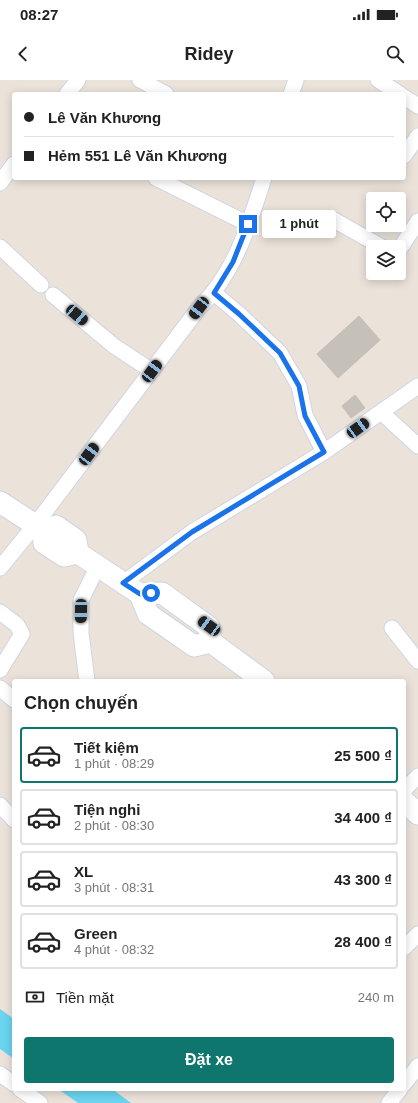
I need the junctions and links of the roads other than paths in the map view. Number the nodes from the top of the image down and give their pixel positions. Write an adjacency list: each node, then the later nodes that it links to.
1 (78, 80): 5 (street)
2 (140, 80): 6 (street)
3 (296, 80): 7 (street)
4 (378, 80): 8 (street)
5 (69, 92)
6 (162, 92)
7 (292, 92)
8 (397, 92)
9 (406, 98): 10 (street)
10 (418, 106)
11 (418, 136): 12 (street)
12 (406, 153)
13 (12, 167): 16 (street)
14 (160, 180): 19 (street)
15 (263, 180): 19 (street)
16 (0, 183)
17 (334, 220): 20 (street)
18 (418, 222): 21 (street)
19 (248, 224): 24 (street)
20 (370, 240)
21 (406, 240)
22 (0, 247): 23 (street)
23 (41, 285)
24 (214, 293): 26 (street); 30 (street)
25 (53, 295): 26 (street)
26 (152, 371): 32 (street)
27 (418, 386): 28 (street)
28 (381, 412): 29 (street); 30 (street)
29 (418, 446)
30 (324, 452): 35 (street)
31 (0, 502): 32 (main road)
32 (39, 527): 33 (main road); 34 (street)
33 (98, 566): 35 (main road); 40 (street)
34 (0, 568)
35 (131, 588): 41 (main road)
36 (0, 612): 39 (street)
37 (392, 628): 38 (street)
38 (418, 661)
39 (0, 670)
40 (86, 679)
41 (261, 679)
42 (0, 688): 43 (street)
43 (12, 698)
44 (418, 776): 45 (street)
45 (406, 788)
46 (406, 803): 48 (main road)
47 (0, 805): 49 (street)
48 (418, 814)
49 (12, 818)
50 (418, 1066): 52 (street)
51 (0, 1074): 53 (street)
52 (406, 1081)
53 (12, 1083)
54 (23, 1091): 56 (street)
55 (398, 1091): 57 (street)
56 (40, 1103)
57 (389, 1103)

